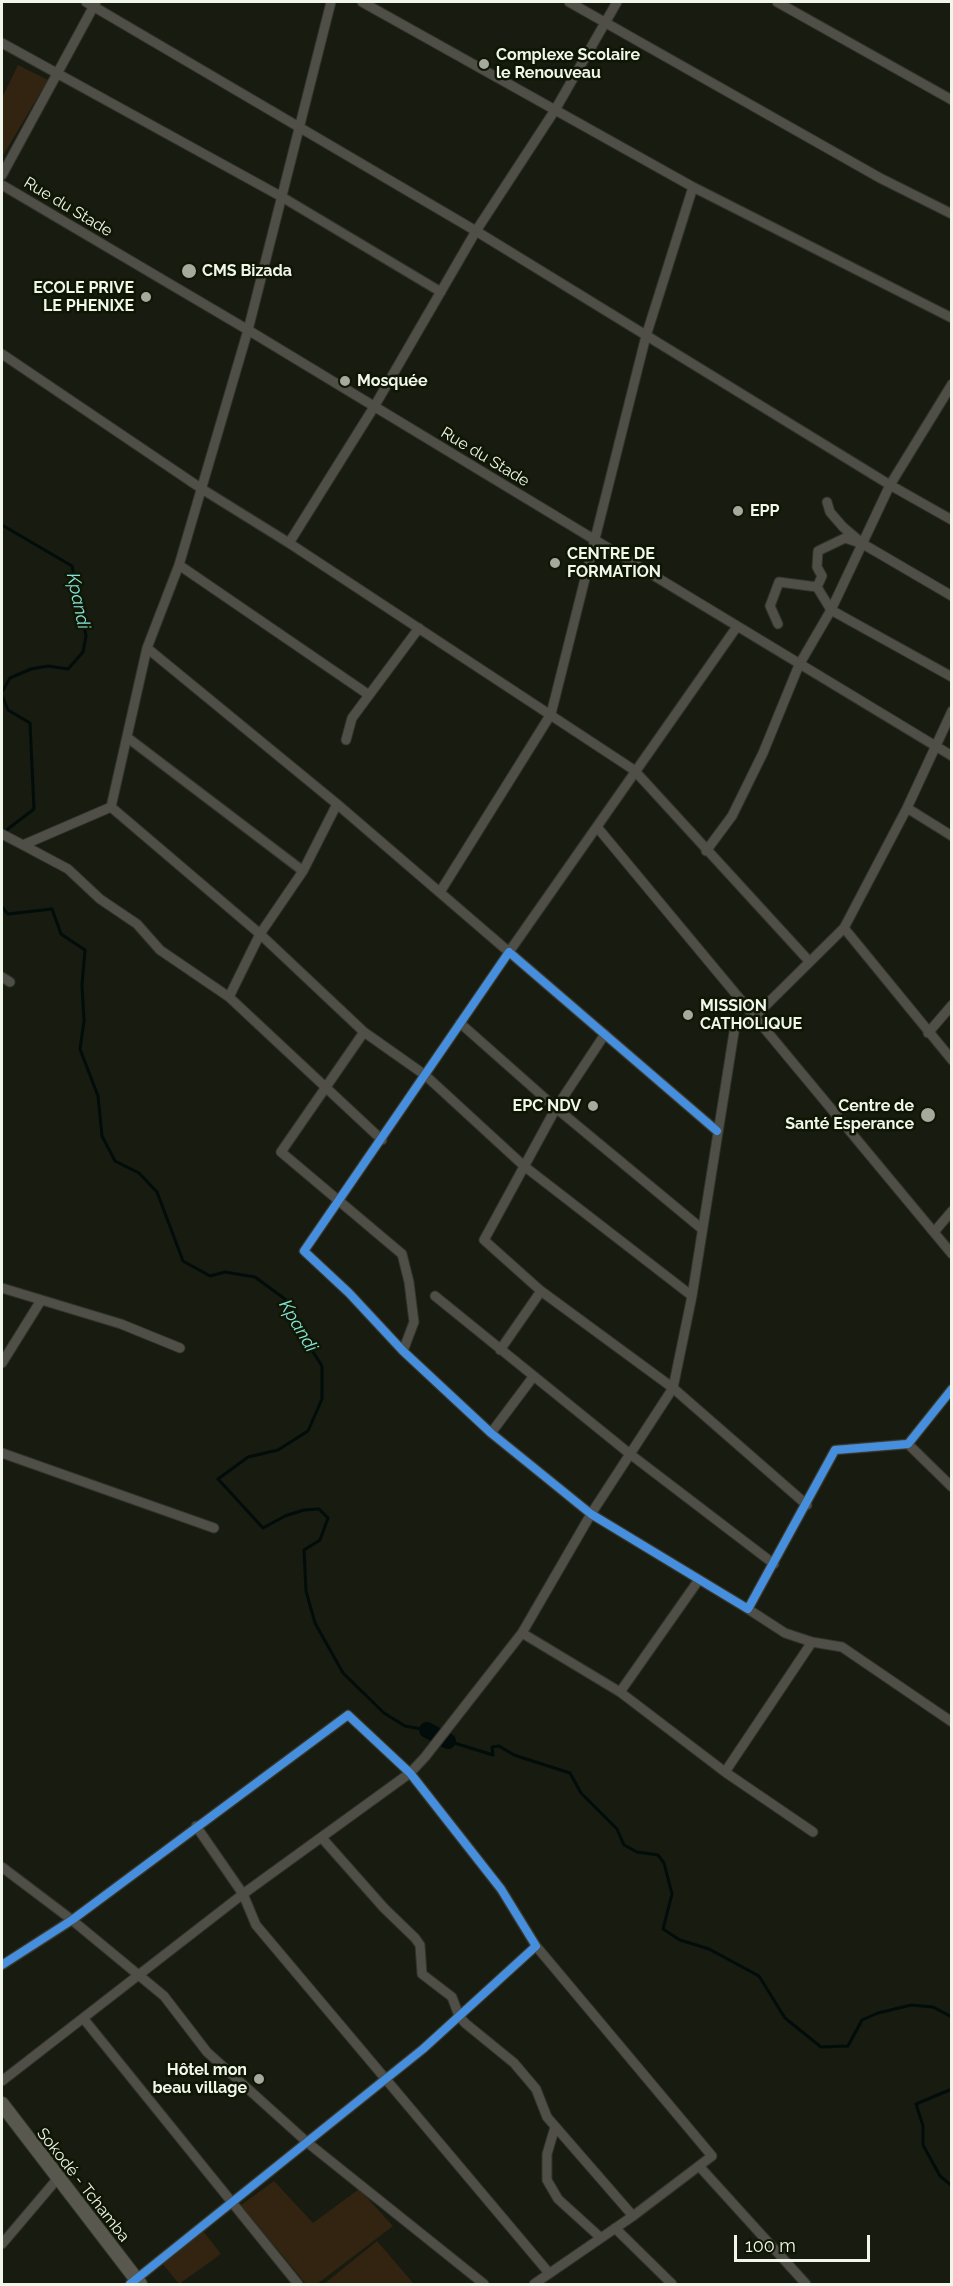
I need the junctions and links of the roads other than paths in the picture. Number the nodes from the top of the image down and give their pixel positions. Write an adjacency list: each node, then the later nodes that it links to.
1 (331, 2): 12 (street)
2 (362, 2): 11 (street)
3 (569, 2): 7 (street)
4 (616, 2): 7 (street)
5 (777, 2): 10 (street)
6 (92, 3): 9 (street); 12 (street)
7 (605, 21): 11 (street); 17 (street)
8 (2, 43): 9 (street)
9 (57, 74): 13 (street); 16 (street)
10 (951, 100)
11 (555, 110): 15 (street); 18 (street)
12 (299, 127): 16 (street); 18 (street)
13 (2, 175)
14 (2, 185): 21 (street, Rue du Stade)
15 (693, 187): 20 (street); 22 (street)
16 (282, 196): 19 (street); 21 (street)
17 (951, 214)
18 (476, 231): 19 (street); 22 (street)
19 (441, 292): 25 (street)
20 (951, 318)
21 (248, 330): 25 (street, Rue du Stade); 27 (street)
22 (646, 336): 26 (street); 30 (street)
23 (2, 354): 27 (street)
24 (951, 384): 26 (street)
25 (374, 407): 30 (street, Rue du Stade); 31 (street)
26 (890, 485): 29 (street); 32 (street)
27 (202, 489): 31 (street); 33 (street)
28 (828, 502): 32 (street)
29 (951, 520)
30 (595, 542): 39 (street, Rue du Stade); 45 (street)
31 (289, 543): 38 (street)
32 (863, 544): 34 (street); 35 (street); 36 (street)
33 (178, 565): 40 (street); 43 (street)
34 (817, 587): 36 (street); 37 (street)
35 (951, 596)
36 (831, 610): 41 (street); 42 (street)
37 (778, 624)
38 (419, 628): 43 (street); 45 (street)
39 (736, 628): 41 (street, Rue du Stade); 50 (street)
40 (147, 648): 46 (street); 51 (street)
41 (799, 665): 48 (street, Rue du Stade); 58 (street)
42 (951, 677)
43 (369, 694): 47 (street)
44 (951, 711): 48 (street)
45 (551, 714): 50 (street); 60 (street)
46 (128, 738): 52 (street); 59 (street)
47 (346, 740)
48 (937, 747): 49 (street, Rue du Stade); 53 (street)
49 (951, 756)
50 (634, 770): 54 (street); 58 (street)
51 (337, 804): 59 (street); 60 (street)
52 (111, 807): 57 (street); 62 (street)
53 (907, 808): 56 (street); 61 (street)
54 (597, 827): 63 (street); 67 (street)
55 (2, 834): 57 (street)
56 (951, 836)
57 (23, 845): 65 (street)
58 (706, 850): 64 (street)
59 (303, 871): 62 (street)
60 (440, 892): 63 (street)
61 (844, 928): 64 (street); 70 (street)
62 (260, 934): 65 (street); 69 (street)
63 (509, 952): 68 (street); 71 (street)
64 (809, 961): 67 (street)
65 (229, 997): 74 (street)
66 (951, 1005): 70 (street)
67 (755, 1016): 76 (street); 82 (street)
68 (460, 1023): 73 (street); 75 (street)
69 (364, 1032): 73 (street); 74 (street)
70 (928, 1033): 72 (street)
71 (605, 1034): 75 (street); 76 (street)
72 (951, 1060)
73 (425, 1075): 77 (street); 78 (street)
74 (324, 1089): 77 (street); 79 (street)
75 (556, 1108): 78 (street); 81 (street)
76 (717, 1131): 81 (street)
77 (382, 1140): 79 (street)
78 (524, 1166): 85 (street); 87 (street)
79 (340, 1200): 91 (street); 91 (street)
80 (951, 1211): 82 (street)
81 (702, 1229): 87 (street)
82 (934, 1232): 83 (street)
83 (951, 1254)
84 (2, 1288): 88 (street)
85 (541, 1291): 90 (street); 94 (street)
86 (435, 1296): 90 (street)
87 (692, 1296): 94 (street)
88 (40, 1302): 89 (street); 92 (street)
89 (180, 1348)
90 (500, 1350): 93 (street)
91 (403, 1351): 96 (street)
92 (2, 1363)
93 (532, 1377): 96 (street); 99 (street)
94 (673, 1388): 99 (street); 101 (street)
95 (951, 1389): 97 (street)
96 (491, 1434): 102 (street)
97 (908, 1444): 100 (street); 101 (street)
98 (2, 1453): 103 (street)
99 (630, 1454): 102 (street); 104 (street)
100 (951, 1487)
101 (807, 1505): 104 (street)
102 (591, 1514): 105 (street); 107 (street)
103 (214, 1528)
104 (774, 1564): 106 (street)
105 (698, 1581): 106 (street); 109 (street)
106 (748, 1609): 108 (street)
107 (522, 1633): 109 (street); 112 (street)
108 (812, 1642): 110 (street); 111 (street)
109 (620, 1692): 111 (street)
110 (951, 1722)
111 (725, 1772): 114 (street)
112 (410, 1773): 113 (street); 115 (street); 119 (street)
113 (196, 1826): 117 (street); 118 (street)
114 (813, 1832)
115 (322, 1838): 117 (street); 122 (street)
116 (2, 1868): 118 (street)
117 (243, 1894): 121 (street); 124 (street)
118 (72, 1920): 120 (street); 121 (street)
119 (536, 1946): 122 (street); 129 (street)
120 (2, 1965)
121 (138, 1976): 123 (street); 128 (street)
122 (459, 2016): 124 (street); 127 (street)
123 (83, 2018): 125 (street); 131 (street)
124 (386, 2078): 128 (street); 136 (street)
125 (2, 2080)
126 (2, 2104): 130 (main road, Sokodé - Tchamba)
127 (555, 2127): 132 (street); 134 (street)
128 (308, 2143): 131 (street); 139 (street)
129 (699, 2166): 132 (street); 142 (street)
130 (58, 2178): 135 (street); 137 (main road, Sokodé - Tchamba)
131 (231, 2203): 137 (street); 138 (street)
132 (633, 2216): 133 (street)
133 (615, 2228): 134 (street); 141 (street)
134 (601, 2238): 136 (street)
135 (2, 2244)
136 (549, 2273): 140 (street)
137 (136, 2283)
138 (298, 2284)
139 (484, 2284)
140 (534, 2284)
141 (672, 2284)
142 (806, 2284)

